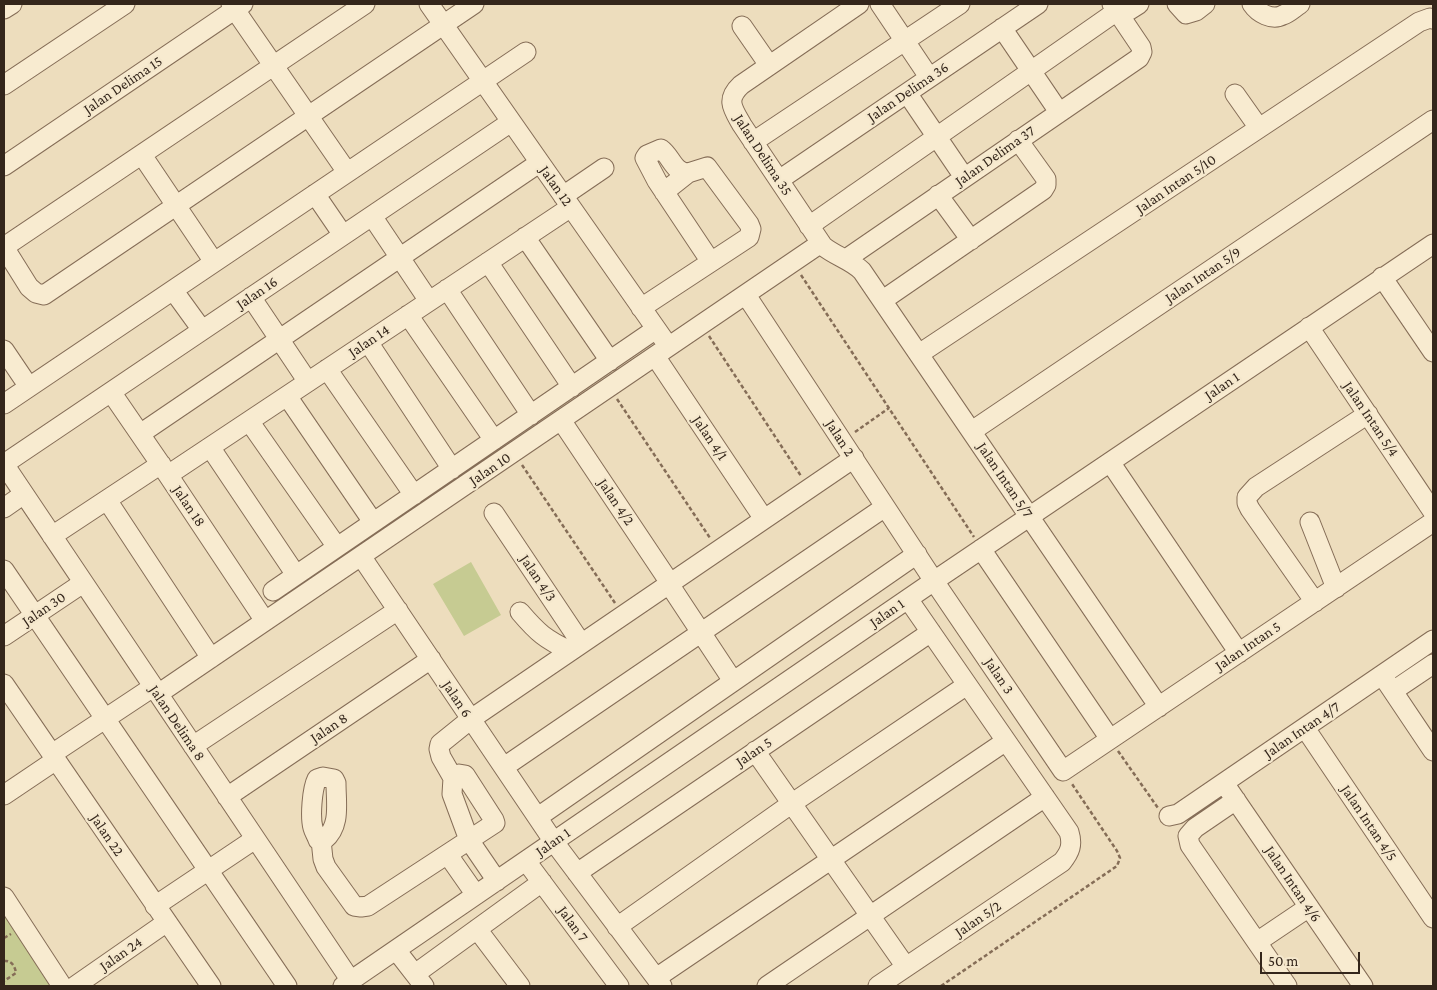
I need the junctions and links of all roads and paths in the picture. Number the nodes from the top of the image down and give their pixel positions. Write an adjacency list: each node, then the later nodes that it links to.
1 (12, 4): 16 (street)
2 (125, 4): 29 (street)
3 (365, 4): 25 (street)
4 (429, 4): 19 (street, Jalan 12)
5 (474, 4): 19 (street)
6 (859, 4): 24 (street, Jalan Delima 35)
7 (880, 4): 22 (street)
8 (960, 4): 22 (street)
9 (1038, 4): 21 (street, Jalan Delima 36)
10 (1139, 4): 17 (street)
11 (1177, 4): 12 (street)
12 (1205, 4)
13 (1252, 4): 14 (street)
14 (1300, 4)
15 (237, 6): 25 (street); 42 (street, Jalan Delima 15)
16 (4, 9)
17 (1116, 11): 26 (street); 32 (street, Jalan Delima 37)
18 (1433, 20): 36 (street, Jalan Intan 5/10)
19 (443, 25): 28 (street, Jalan 12); 33 (street)
20 (742, 26): 24 (street)
21 (1002, 28): 26 (street); 27 (street, Jalan Delima 36)
22 (905, 40): 27 (street); 39 (street)
23 (526, 52): 28 (street)
24 (769, 65): 39 (street, Jalan Delima 35)
25 (274, 66): 33 (street); 40 (street)
26 (1032, 71): 32 (street); 37 (street)
27 (930, 77): 30 (street, Jalan Delima 36)
28 (482, 81): 35 (street, Jalan 12); 44 (street)
29 (4, 85)
30 (907, 93): 37 (street); 47 (street, Jalan Delima 36)
31 (1235, 94): 36 (street)
32 (1059, 112): 38 (street, Jalan Delima 37)
33 (308, 116): 44 (street); 52 (street)
34 (1433, 120): 100 (street, Jalan Intan 5/9)
35 (511, 122): 41 (street, Jalan 12); 53 (street, Jalan 16)
36 (1259, 128): 85 (street, Jalan Intan 5/10)
37 (937, 137): 46 (street); 54 (street)
38 (1018, 140): 46 (street, Jalan Delima 37); 57 (street)
39 (753, 142): 47 (street, Jalan Delima 35)
40 (142, 155): 52 (street); 60 (street)
41 (540, 163): 51 (street, Jalan 12); 61 (street)
42 (4, 166)
43 (604, 168): 51 (street, Jalan 14)
44 (347, 172): 49 (street)
45 (688, 173): 48 (street); 48 (street); 65 (street)
46 (964, 178): 50 (street, Jalan Delima 37)
47 (779, 180): 54 (street, Jalan Delima 35)
48 (664, 192): 65 (street)
49 (315, 194): 55 (street); 63 (street)
50 (938, 195): 57 (street); 62 (street, Jalan Delima 37)
51 (567, 202): 56 (street, Jalan 14); 74 (street, Jalan 12)
52 (176, 206): 60 (street); 63 (street)
53 (372, 216): 55 (street, Jalan 16); 61 (street)
54 (809, 226): 58 (street, Jalan Delima 35)
55 (343, 235): 71 (street, Jalan 16)
56 (525, 237): 64 (street, Jalan 14); 86 (street)
57 (972, 240): 72 (street)
58 (821, 243): 62 (street, Jalan Delima 35); 66 (street, Jalan 10)
59 (1433, 244): 67 (street, Jalan 1)
60 (4, 247)
61 (399, 258): 73 (street); 80 (street)
62 (846, 259): 72 (street, Jalan Intan 5/7)
63 (214, 262): 69 (street)
64 (488, 262): 68 (street, Jalan 14); 90 (street)
65 (711, 262): 74 (street)
66 (793, 263): 70 (street, Jalan 10); 95 (path)
67 (1382, 277): 77 (street, Jalan 1); 84 (street)
68 (447, 289): 73 (street, Jalan 14); 97 (street)
69 (173, 290): 79 (street); 89 (street)
70 (746, 294): 76 (street, Jalan 10); 103 (street, Jalan 2)
71 (251, 297): 79 (street, Jalan 16); 80 (street)
72 (883, 300): 85 (street, Jalan Intan 5/7)
73 (429, 301): 75 (street, Jalan 14)
74 (641, 308): 78 (street, Jalan 12)
75 (408, 315): 81 (street, Jalan 14); 102 (street)
76 (702, 325): 83 (street, Jalan 10); 111 (path)
77 (1309, 327): 96 (street, Jalan Intan 5/4); 107 (street, Jalan 1)
78 (656, 329): 83 (street, Jalan 12); 86 (street)
79 (202, 330): 92 (street, Jalan 16)
80 (280, 339): 88 (street); 101 (street)
81 (368, 342): 87 (street, Jalan 14); 110 (street)
82 (4, 350): 89 (street)
83 (662, 352): 91 (street, Jalan 10); 120 (street, Jalan 4/1)
84 (1433, 352)
85 (920, 354): 100 (street, Jalan Intan 5/7)
86 (610, 361): 90 (street)
87 (327, 370): 88 (street, Jalan 14); 113 (street)
88 (308, 382): 93 (street, Jalan 14)
89 (29, 387): 94 (street)
90 (572, 387): 97 (street)
91 (609, 388): 98 (street, Jalan 10); 127 (path)
92 (111, 392): 101 (street, Jalan 18); 108 (street, Jalan 16)
93 (287, 396): 99 (street, Jalan 14); 121 (street)
94 (4, 404)
95 (889, 408): 103 (path); 126 (path)
96 (1368, 414): 117 (street, Jalan Intan 5/4); 138 (street)
97 (530, 415): 102 (street)
98 (561, 420): 105 (street, Jalan 10); 134 (street, Jalan 4/2)
99 (249, 421): 104 (street, Jalan 14); 125 (street)
100 (972, 431): 119 (street, Jalan Intan 5/7)
101 (140, 434): 109 (street, Jalan 18)
102 (494, 440): 110 (street)
103 (842, 441): 106 (street, Jalan 2)
104 (210, 447): 109 (street, Jalan 14); 131 (street)
105 (514, 452): 129 (street, Jalan 10); 141 (path)
106 (854, 458): 111 (street); 115 (street, Jalan 2)
107 (1110, 462): 119 (street, Jalan 1); 149 (street)
108 (4, 464): 112 (street, Jalan Delima 8)
109 (164, 469): 114 (street, Jalan 14); 143 (street, Jalan 18)
110 (452, 469): 113 (street)
111 (809, 489): 120 (street)
112 (24, 494): 116 (street); 124 (street, Jalan Delima 8)
113 (414, 495): 121 (street)
114 (107, 500): 124 (street, Jalan 14); 150 (street)
115 (885, 506): 128 (street, Jalan 2); 145 (street)
116 (4, 508)
117 (1433, 512)
118 (494, 513): 148 (street, Jalan 4/3)
119 (1030, 516): 126 (street, Jalan 1); 159 (street, Jalan Intan 5/7)
120 (764, 519): 127 (street)
121 (374, 522): 125 (street)
122 (1310, 522): 135 (street)
123 (1433, 522): 135 (street, Jalan Intan 5)
124 (52, 536): 133 (street, Jalan Delima 8)
125 (337, 547): 131 (street)
126 (981, 549): 132 (street, Jalan 1); 164 (street)
127 (718, 550): 134 (street)
128 (917, 554): 132 (street, Jalan 2); 154 (street, Jalan 1)
129 (361, 556): 139 (street, Jalan 6); 143 (street, Jalan 10)
130 (4, 570): 142 (street)
131 (296, 575): 136 (street)
132 (934, 581): 137 (street, Jalan 1); 171 (street, Jalan 3)
133 (83, 583): 142 (street, Jalan 30); 157 (street, Jalan Delima 8)
134 (670, 583): 141 (street); 145 (street, Jalan 4/2)
135 (1336, 588): 138 (street, Jalan Intan 5)
136 (273, 591)
137 (908, 599): 144 (street); 184 (street, Jalan 1)
138 (1315, 602): 149 (street, Jalan Intan 5)
139 (398, 610): 151 (street, Jalan 6); 166 (street)
140 (520, 612): 148 (street)
141 (623, 615): 148 (street)
142 (34, 616): 146 (street, Jalan 30); 161 (street)
143 (265, 621): 150 (street, Jalan 10)
144 (931, 632): 156 (street); 167 (street, Jalan 5)
145 (701, 633): 154 (street, Jalan 4/2); 170 (street)
146 (4, 636)
147 (1433, 640): 153 (street, Jalan Intan 4/7)
148 (576, 647): 162 (street)
149 (1238, 653): 159 (street, Jalan Intan 5)
150 (211, 658): 157 (street, Jalan 10)
151 (431, 659): 162 (street, Jalan 6); 175 (street, Jalan 8)
152 (1433, 664): 158 (street)
153 (1382, 674): 158 (street); 163 (street, Jalan Intan 4/7)
154 (733, 681): 180 (street, Jalan 1)
155 (4, 684): 160 (street, Jalan 22)
156 (967, 685): 165 (street); 178 (street)
157 (156, 691): 161 (street, Jalan 10); 166 (street, Jalan Delima 8)
158 (1393, 691): 168 (street)
159 (1159, 706): 164 (street, Jalan Intan 5)
160 (11, 709): 169 (street, Jalan 22)
161 (105, 719): 169 (street, Jalan 10); 188 (street)
162 (471, 719): 170 (street, Jalan 6); 172 (street)
163 (1305, 728): 173 (street, Jalan Intan 4/7); 197 (street, Jalan Intan 4/5)
164 (1110, 740): 171 (street, Jalan Intan 5); 179 (path)
165 (1006, 741): 176 (street); 186 (street)
166 (193, 746): 175 (street, Jalan Delima 8)
167 (755, 751): 178 (street); 189 (street, Jalan 5)
168 (1433, 751)
169 (54, 757): 174 (street, Jalan 10); 194 (street, Jalan 22)
170 (504, 768): 180 (street, Jalan 6)
171 (1063, 771): 217 (path)
172 (453, 778): 183 (street); 183 (street)
173 (1224, 783): 177 (street, Jalan Intan 4/6); 179 (street, Jalan Intan 4/7)
174 (4, 795)
175 (227, 796): 181 (street, Jalan Delima 8)
176 (1044, 797): 196 (street); 204 (street, Jalan 5/2)
177 (1236, 800): 195 (street, Jalan Intan 4/6); 201 (street)
178 (791, 804): 186 (street); 199 (street)
179 (1169, 816)
180 (538, 817): 184 (street, Jalan 6)
181 (255, 839): 188 (street); 208 (street, Jalan Delima 8)
182 (321, 840): 185 (street)
183 (469, 840): 185 (street); 190 (street)
184 (554, 842): 187 (street, Jalan 1); 189 (street, Jalan 6)
185 (448, 854): 192 (street)
186 (831, 860): 196 (street); 207 (street)
187 (526, 861): 190 (street, Jalan 1); 191 (street, Jalan 7)
188 (208, 870): 194 (street); 212 (street)
189 (577, 873): 199 (street, Jalan 6)
190 (497, 881): 192 (street, Jalan 1)
191 (542, 882): 200 (street); 214 (street, Jalan 7)
192 (476, 895): 202 (street, Jalan 1)
193 (4, 897): 209 (street)
194 (155, 906): 198 (street, Jalan 22)
195 (1309, 907): 201 (street); 219 (street, Jalan Intan 4/6)
196 (870, 915): 204 (street); 215 (street)
197 (1433, 918)
198 (167, 922): 210 (street, Jalan 24); 211 (street, Jalan 22)
199 (618, 927): 207 (street, Jalan 6)
200 (477, 929): 205 (street); 213 (street)
201 (1257, 942): 218 (street)
202 (396, 950): 205 (street); 208 (street, Jalan 1)
203 (4, 961): 206 (path)
204 (906, 967): 216 (street, Jalan 5/2)
205 (419, 980)
206 (4, 981)
207 (659, 982)
208 (347, 984)
209 (62, 986)
210 (75, 986)
211 (210, 986)
212 (287, 986)
213 (520, 986)
214 (619, 986)
215 (767, 986)
216 (878, 986)
217 (941, 986)
218 (1287, 986)
219 (1363, 986)

